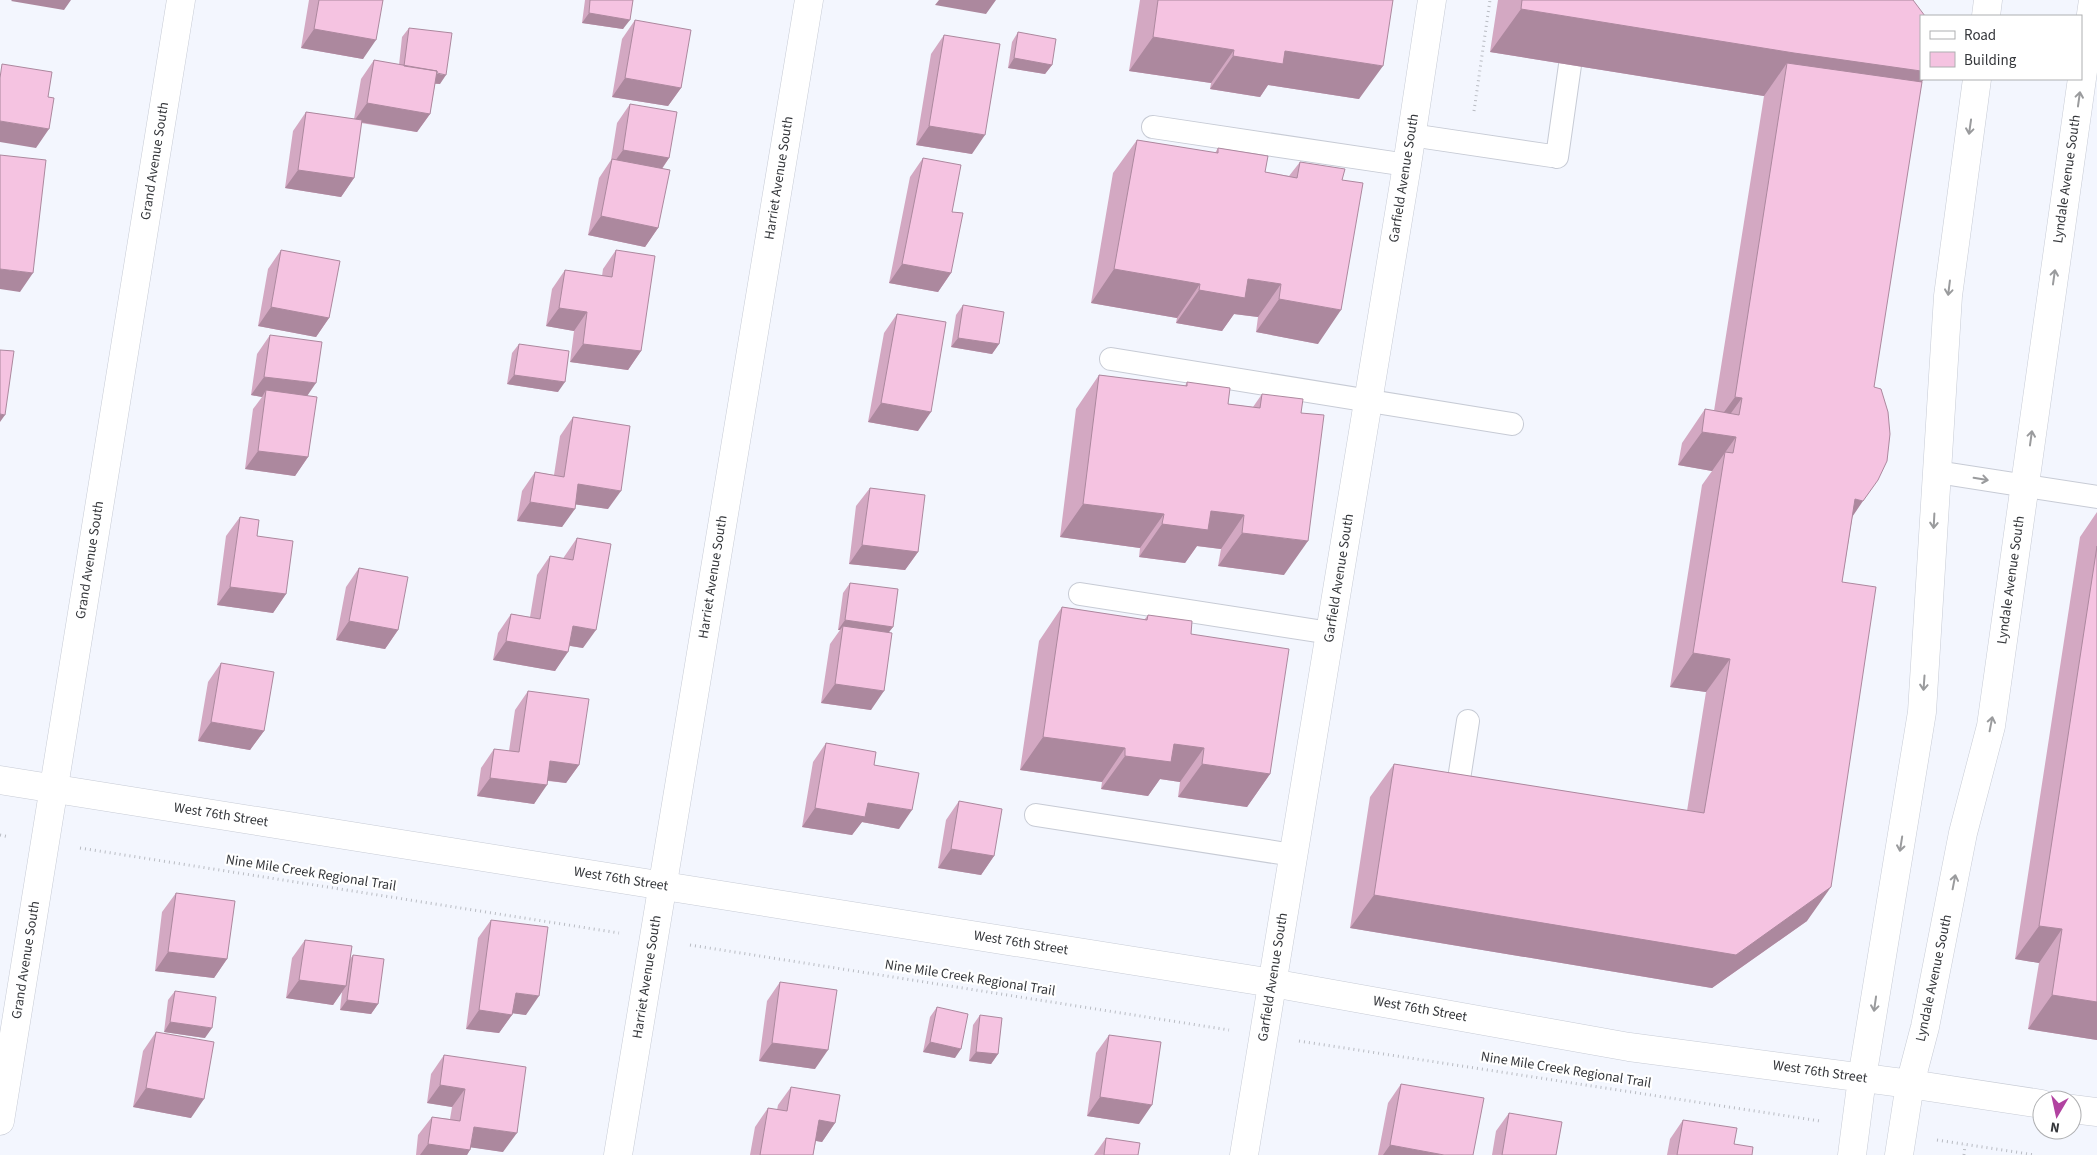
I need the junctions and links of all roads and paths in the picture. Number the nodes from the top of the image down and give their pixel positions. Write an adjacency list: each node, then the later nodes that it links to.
1 (180, 0): 26 (street, Grand Avenue South)
2 (809, 0): 32 (street, Harriet Avenue South)
3 (1432, 0): 14 (street, Garfield Avenue South)
4 (1490, 0): 12 (path)
5 (1988, 0): 7 (street)
6 (2093, 0): 9 (street, Lyndale Avenue South, one-way to 6)
7 (1986, 15)
8 (1570, 65): 14 (lane)
9 (2082, 79)
10 (1977, 80): 19 (street, one-way to 19)
11 (2082, 80): 20 (street, Lyndale Avenue South, one-way to 11)
12 (1473, 114)
13 (1153, 127): 15 (lane)
14 (1412, 135): 15 (street, Garfield Avenue South)
15 (1407, 165): 17 (street, Garfield Avenue South)
16 (1111, 359): 17 (lane)
17 (1368, 400): 18 (lane); 23 (street, Garfield Avenue South)
18 (1512, 424)
19 (1937, 472): 20 (lane, one-way to 20); 38 (street, one-way to 38)
20 (2025, 486): 21 (lane); 39 (street, Lyndale Avenue South, one-way to 20)
21 (2097, 497)
22 (1080, 594): 23 (lane)
23 (1330, 633): 31 (street, Garfield Avenue South)
24 (1468, 721): 27 (lane)
25 (0, 780): 26 (street, West 76th Street)
26 (54, 788): 30 (street, Grand Avenue South); 32 (street, West 76th Street)
27 (1454, 810)
28 (1036, 815): 31 (lane)
29 (0, 835): 30 (path, Nine Mile Creek Regional Trail)
30 (45, 842): 33 (path, Nine Mile Creek Regional Trail); 43 (street, Grand Avenue South)
31 (1293, 855): 35 (street, Garfield Avenue South)
32 (662, 885): 35 (street, West 76th Street); 45 (street, Harriet Avenue South)
33 (619, 934)
34 (701, 946): 36 (path, Nine Mile Creek Regional Trail)
35 (1272, 983): 38 (street, West 76th Street); 46 (street, Garfield Avenue South)
36 (1236, 1031)
37 (1309, 1043): 44 (path, Nine Mile Creek Regional Trail)
38 (1862, 1078): 39 (street, West 76th Street); 47 (street)
39 (1910, 1084): 40 (street, West 76th Street); 48 (street, Lyndale Avenue South)
40 (2032, 1102)
41 (2082, 1110): 42 (street)
42 (2097, 1112)
43 (0, 1121)
44 (1820, 1121)
45 (618, 1155)
46 (1244, 1155)
47 (1852, 1155)
48 (1899, 1155)
49 (1964, 1155): 50 (path)
50 (2035, 1155)

